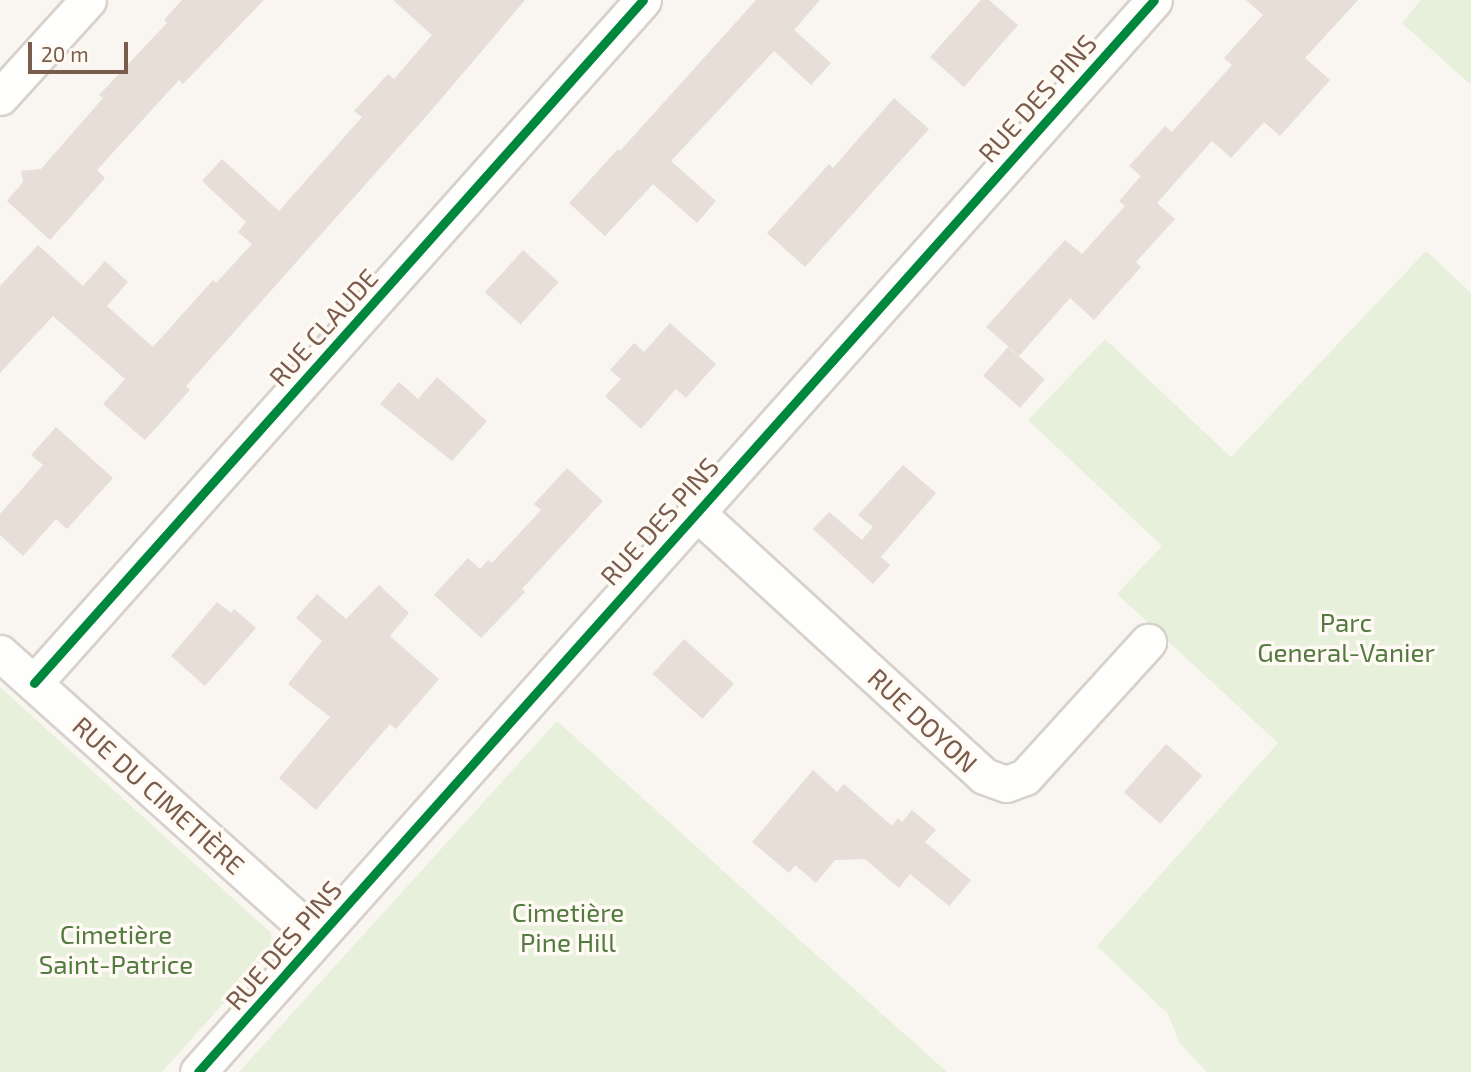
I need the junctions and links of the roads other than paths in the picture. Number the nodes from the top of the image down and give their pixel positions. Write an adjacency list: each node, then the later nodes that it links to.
1 (88, 0): 4 (street)
2 (643, 0): 8 (street, RUE CLAUDE)
3 (1154, 0): 5 (street, RUE DES PINS)
4 (0, 97)
5 (695, 511): 6 (street, RUE DOYON); 9 (street, RUE DES PINS)
6 (1148, 642)
7 (0, 653): 8 (street, RUE DU CIMETIÈRE)
8 (34, 683): 9 (street, RUE DU CIMETIÈRE)
9 (317, 937): 10 (street, RUE DES PINS)
10 (198, 1072)

